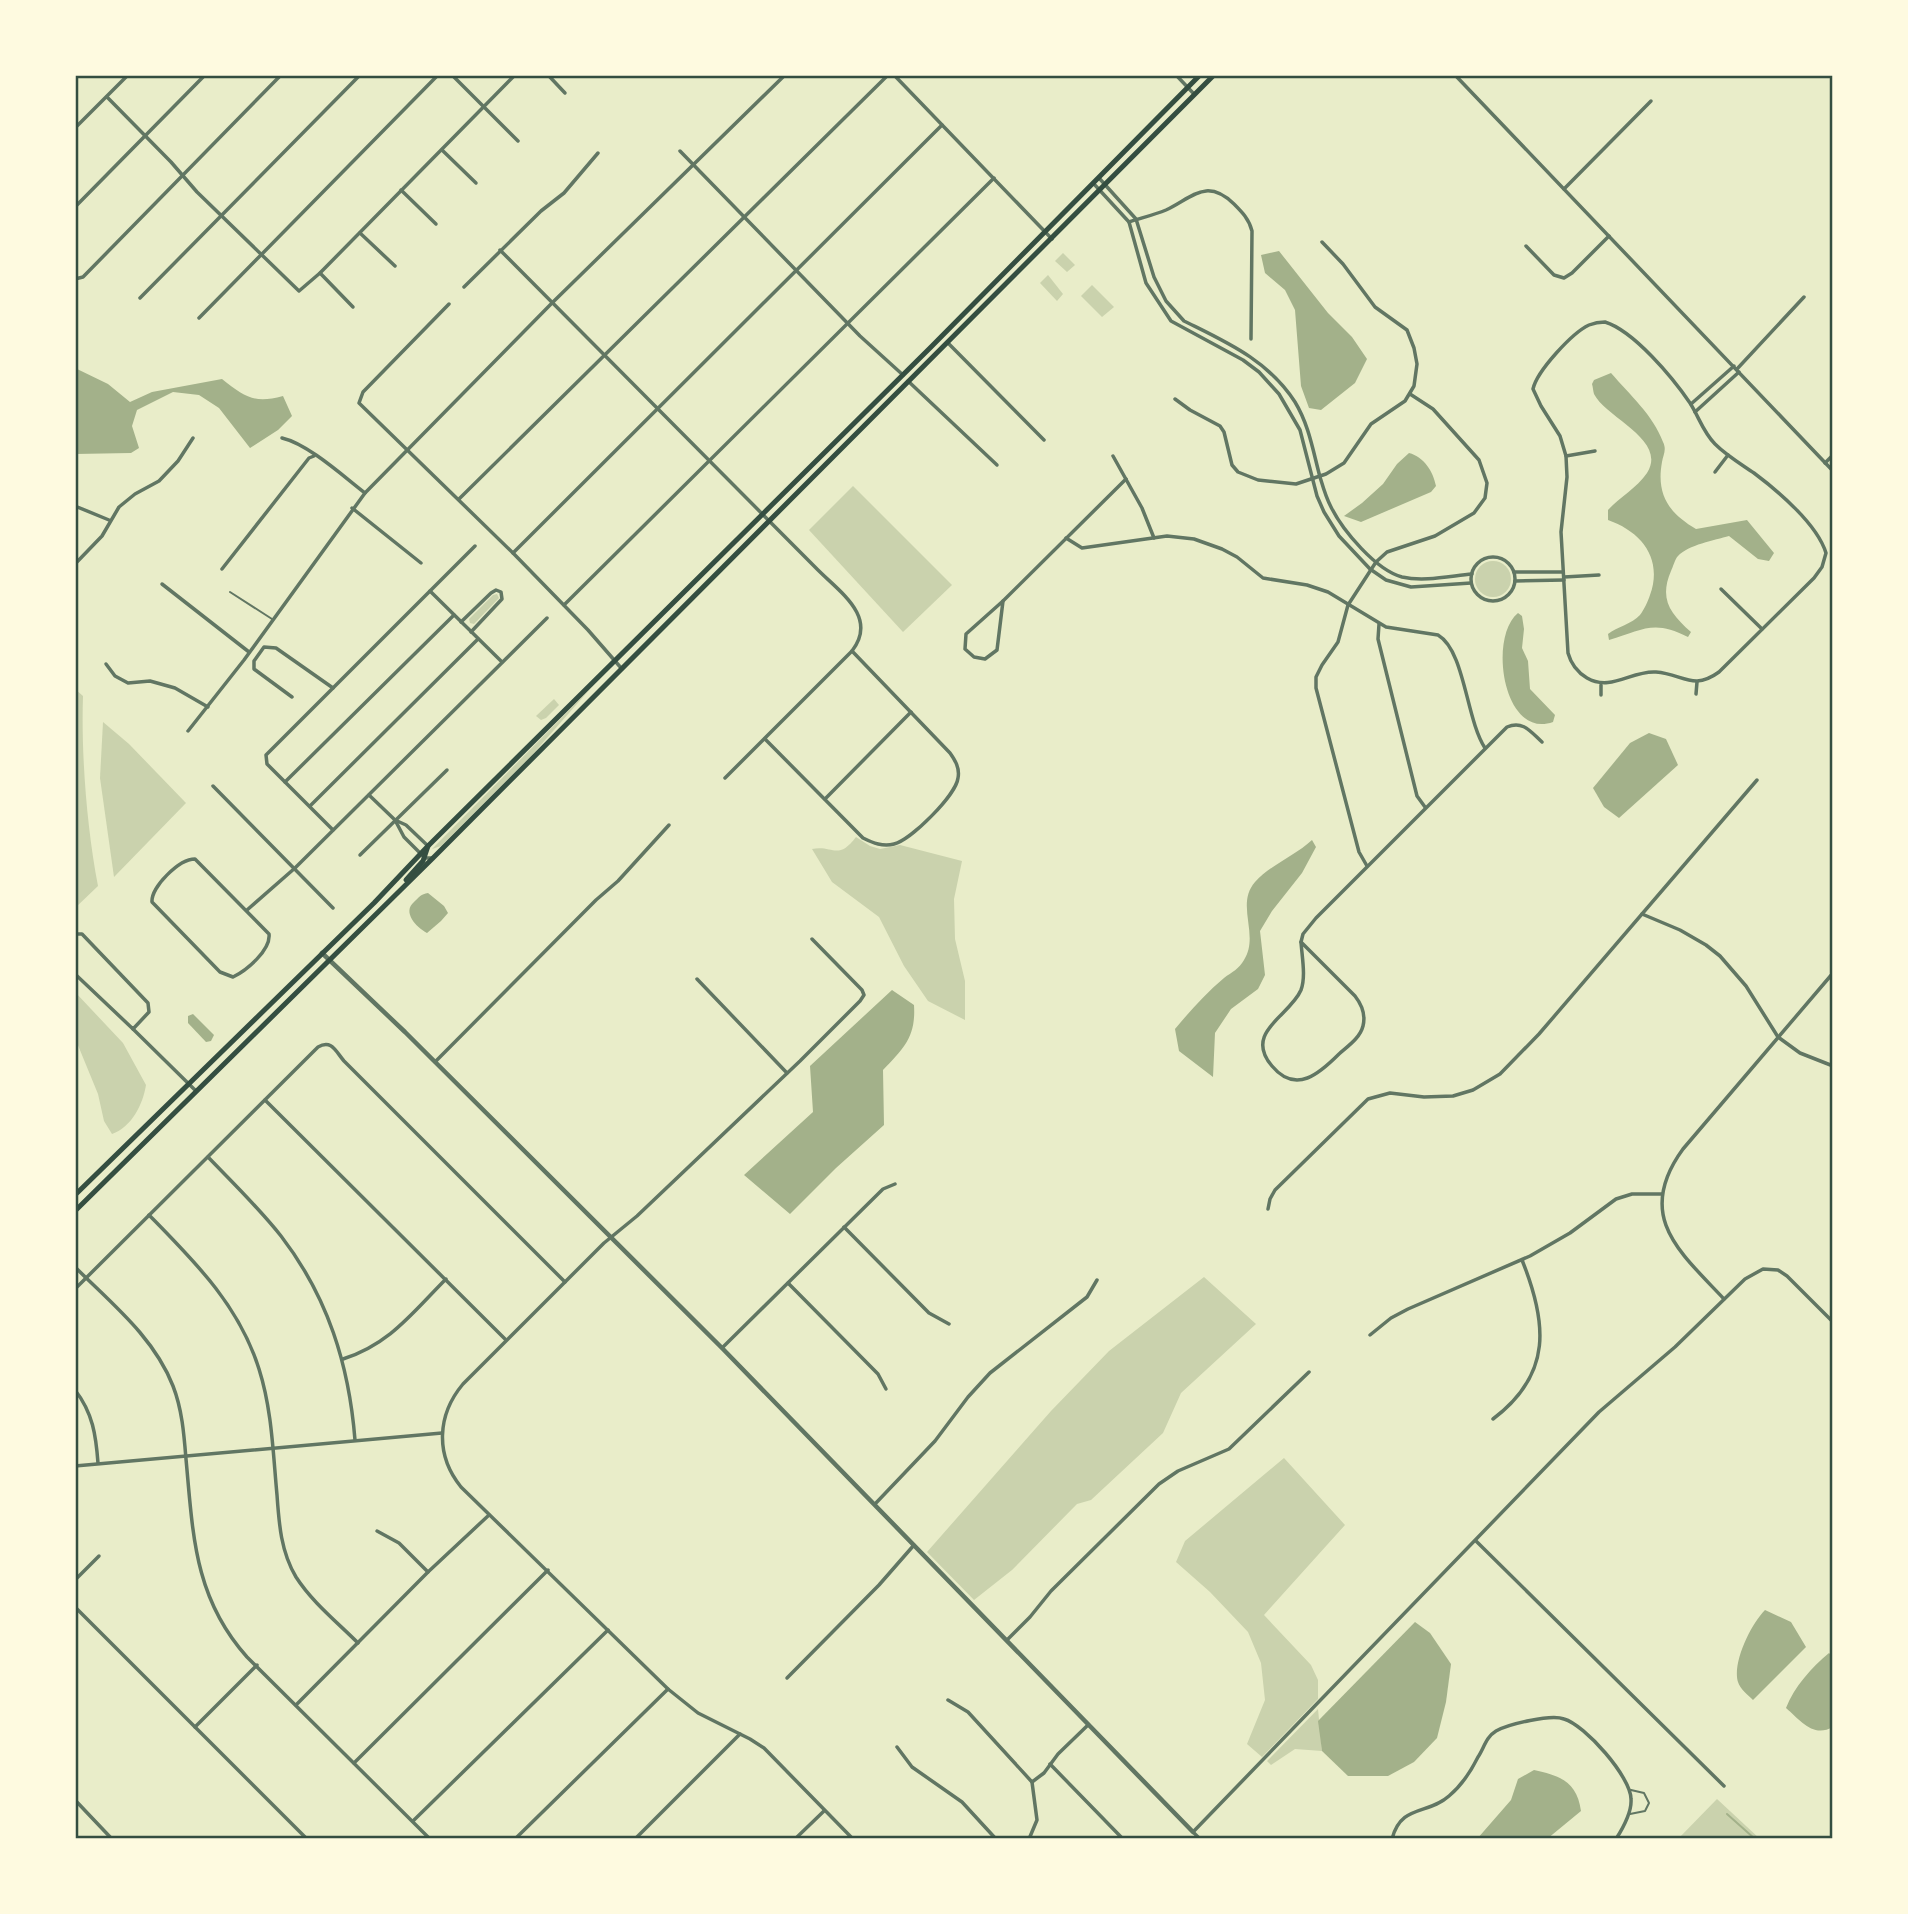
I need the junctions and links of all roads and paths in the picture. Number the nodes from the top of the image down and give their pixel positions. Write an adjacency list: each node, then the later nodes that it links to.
1 (128, 75): 18 (street)
2 (205, 75): 23 (street)
3 (281, 75): 29 (street)
4 (360, 75): 38 (street)
5 (438, 75): 50 (street)
6 (452, 75): 20 (street)
7 (515, 75): 20 (street)
8 (548, 75): 16 (street)
9 (785, 75): 28 (street)
10 (891, 75): 21 (street); 39 (street)
11 (1176, 75): 15 (street)
12 (1199, 75): 15 (main road)
13 (1214, 75): 17 (main road)
14 (1455, 75): 35 (street)
15 (1188, 87): 17 (street); 31 (main road)
16 (565, 93)
17 (1195, 94): 34 (main road)
18 (107, 97): 22 (street); 23 (street)
19 (1651, 101): 35 (street)
20 (484, 107): 24 (street); 25 (street)
21 (942, 125): 30 (street); 52 (street)
22 (75, 128)
23 (145, 136): 29 (street); 37 (street)
24 (518, 141)
25 (442, 150): 32 (street); 36 (street)
26 (680, 151): 28 (street)
27 (598, 153): 49 (street)
28 (694, 166): 39 (street); 58 (street)
29 (183, 176): 38 (street); 54 (street)
30 (994, 178): 43 (street); 62 (street)
31 (1099, 178): 33 (main road); 34 (street)
32 (476, 183)
33 (1093, 184): 34 (street); 43 (main road)
34 (1103, 187): 40 (street); 41 (street); 46 (main road)
35 (1564, 188): 45 (street)
36 (401, 190): 42 (street); 44 (street)
37 (75, 207)
38 (221, 216): 50 (street); 57 (street)
39 (744, 216): 52 (street); 67 (street)
40 (1136, 219): 41 (street); 63 (street); 64 (street)
41 (1129, 222): 65 (street)
42 (436, 224)
43 (1044, 232): 46 (street); 69 (main road)
44 (360, 233): 51 (street); 53 (street)
45 (1609, 236): 48 (street); 68 (street)
46 (1052, 239): 66 (main road)
47 (1322, 242): 71 (street)
48 (1526, 246)
49 (500, 250): 55 (street); 58 (street)
50 (260, 255): 53 (street); 61 (street)
51 (395, 265)
52 (796, 269): 62 (street); 74 (street)
53 (320, 273): 60 (street)
54 (75, 279)
55 (464, 287)
56 (1804, 297): 68 (street)
57 (140, 298)
58 (553, 302): 67 (street); 79 (street)
59 (449, 304): 79 (street)
60 (353, 307)
61 (199, 318)
62 (849, 323): 69 (street); 86 (street)
63 (1207, 332): 65 (street); 91 (street)
64 (1251, 339)
65 (1203, 340): 93 (street)
66 (948, 343): 70 (main road); 78 (street)
67 (604, 355): 74 (street); 95 (street)
68 (1737, 369): 73 (street); 75 (street); 87 (street)
69 (903, 375): 70 (street); 98 (main road)
70 (909, 382): 88 (street); 100 (main road)
71 (1410, 394): 91 (street); 105 (street)
72 (1175, 399): 93 (street)
73 (1691, 404): 75 (street); 85 (street)
74 (657, 407): 86 (street); 104 (street)
75 (1695, 412): 81 (street)
76 (193, 438): 99 (street)
77 (282, 438): 83 (street)
78 (1044, 439)
79 (408, 450): 94 (street); 95 (street)
80 (1595, 451): 85 (street)
81 (1728, 455): 90 (street); 130 (street)
82 (1833, 455): 87 (street)
83 (314, 456): 94 (street); 108 (street)
84 (1113, 456): 92 (street)
85 (1566, 456): 113 (street)
86 (709, 461): 98 (street); 123 (street)
87 (1825, 463): 89 (street)
88 (997, 465)
89 (1833, 471)
90 (1715, 472)
91 (1320, 475): 93 (street); 105 (street)
92 (1126, 479): 101 (street); 102 (street)
93 (1312, 479): 109 (street)
94 (365, 493): 97 (street)
95 (459, 499): 104 (street)
96 (75, 506): 99 (street)
97 (352, 508): 106 (street); 127 (street)
98 (763, 514): 100 (street); 135 (main road)
99 (110, 520): 107 (street)
100 (769, 521): 133 (street); 138 (main road)
101 (1066, 538): 102 (street); 122 (street)
102 (1154, 538): 124 (street)
103 (475, 546): 121 (street)
104 (513, 553): 123 (street)
105 (1376, 562): 109 (street); 114 (street)
106 (421, 563)
107 (75, 564)
108 (222, 569)
109 (1370, 569): 118 (street); 124 (street)
110 (1514, 572): 111 (street); 113 (street); 115 (street)
111 (1472, 574): 114 (street); 116 (street)
112 (1599, 575): 113 (street)
113 (1563, 576): 115 (street); 140 (street)
114 (1412, 578): 118 (street)
115 (1515, 581): 116 (street)
116 (1471, 583): 118 (street)
117 (162, 584): 134 (street)
118 (1411, 587)
119 (1721, 589): 130 (street)
120 (230, 592): 127 (lane)
121 (430, 592): 125 (street); 141 (street)
122 (1003, 601): 122 (street)
123 (564, 605): 135 (street)
124 (1348, 605): 129 (street); 166 (street)
125 (454, 615): 128 (street); 154 (street)
126 (547, 618): 136 (street)
127 (273, 620): 134 (street)
128 (461, 622): 131 (street); 131 (street)
129 (1379, 624): 150 (street); 159 (street)
130 (1762, 629): 139 (street)
131 (471, 632): 132 (street)
132 (478, 639): 136 (street); 158 (street)
133 (852, 651): 146 (street); 148 (street)
134 (249, 652): 145 (street)
135 (615, 661): 138 (street); 163 (main road)
136 (502, 662): 156 (street)
137 (106, 664): 145 (street)
138 (622, 669): 165 (main road)
139 (1697, 682): 140 (street); 142 (street)
140 (1601, 685): 143 (street)
141 (333, 688): 144 (street); 154 (street)
142 (1696, 694)
143 (1601, 695)
144 (292, 697)
145 (208, 707): 147 (street)
146 (911, 712): 157 (street); 157 (street)
147 (188, 731)
148 (765, 738): 152 (street); 157 (street)
149 (1542, 742): 150 (street)
150 (1485, 748): 159 (street)
151 (447, 770): 160 (street)
152 (725, 778)
153 (1757, 780): 170 (street)
154 (285, 782): 158 (street)
155 (213, 786): 167 (street)
156 (369, 795): 160 (street); 162 (street)
157 (825, 800)
158 (310, 806): 162 (street)
159 (1425, 807): 166 (street)
160 (395, 820): 163 (street); 164 (street); 165 (street)
161 (669, 825): 181 (street)
162 (333, 830): 167 (street)
163 (428, 846): 165 (main road)
164 (360, 855)
165 (426, 856): 174 (main road); 175 (main road)
166 (1367, 866): 173 (street)
167 (295, 868): 168 (street); 169 (street)
168 (333, 908)
169 (247, 910): 169 (street)
170 (1642, 914): 180 (street); 191 (street)
171 (75, 934): 179 (street)
172 (812, 939): 183 (street)
173 (1301, 942): 173 (street)
174 (322, 953): 175 (street); 184 (main road)
175 (329, 959): 181 (street); 185 (main road)
176 (75, 974): 179 (street)
177 (1833, 974): 180 (street)
178 (696, 979): 183 (street)
179 (132, 1030): 184 (street)
180 (1778, 1037): 182 (street); 189 (street)
181 (435, 1062): 195 (street)
182 (1833, 1066)
183 (787, 1073): 195 (street)
184 (190, 1084): 185 (street); 190 (main road)
185 (197, 1091): 192 (main road)
186 (265, 1100): 187 (street); 199 (street); 201 (street)
187 (208, 1157): 193 (street); 210 (street)
188 (895, 1184): 194 (street)
189 (1663, 1194): 196 (street); 204 (street)
190 (75, 1195)
191 (1268, 1209)
192 (75, 1211)
193 (149, 1215): 198 (street); 217 (street)
194 (844, 1227): 202 (street); 206 (street)
195 (611, 1237): 201 (street); 209 (street)
196 (1522, 1260): 207 (street); 214 (street)
197 (75, 1267): 198 (street)
198 (86, 1278): 203 (street); 218 (street)
199 (446, 1279): 208 (street); 210 (street)
200 (1097, 1280): 221 (street)
201 (565, 1282): 208 (street)
202 (789, 1283): 209 (street); 212 (street)
203 (75, 1289)
204 (1724, 1299): 205 (street); 224 (street)
205 (1833, 1322)
206 (949, 1324)
207 (1370, 1335)
208 (505, 1339): 215 (street)
209 (722, 1349): 221 (street)
210 (343, 1359): 216 (street)
211 (1309, 1372): 232 (street)
212 (886, 1389)
213 (75, 1391): 219 (street)
214 (1493, 1419)
215 (442, 1433): 216 (street); 222 (street)
216 (355, 1440): 217 (street)
217 (272, 1448): 218 (street); 233 (street)
218 (186, 1456): 219 (street); 234 (street)
219 (98, 1464): 220 (street)
220 (75, 1466)
221 (875, 1504): 225 (street)
222 (489, 1515): 227 (street); 228 (street)
223 (377, 1531): 228 (street)
224 (1476, 1541): 246 (street); 252 (street)
225 (914, 1545): 232 (street); 235 (street)
226 (99, 1556): 229 (street)
227 (548, 1570): 231 (street); 243 (street)
228 (428, 1572): 233 (street)
229 (75, 1580)
230 (75, 1607): 240 (street)
231 (608, 1630): 236 (street); 251 (street)
232 (1007, 1640): 239 (street)
233 (358, 1643): 238 (street)
234 (257, 1665): 238 (street); 240 (street)
235 (787, 1678)
236 (668, 1689): 241 (street); 256 (street)
237 (948, 1700): 245 (street)
238 (296, 1705): 243 (street)
239 (1088, 1724): 244 (street); 252 (street)
240 (195, 1727): 254 (street)
241 (741, 1734): 249 (street); 257 (street)
242 (897, 1747): 260 (street)
243 (354, 1763): 251 (street)
244 (1050, 1764): 245 (street); 262 (street)
245 (1032, 1782): 261 (street)
246 (1724, 1786)
247 (1630, 1790): 250 (street); 250 (lane); 264 (street)
248 (76, 1803): 253 (street)
249 (824, 1810): 258 (street); 259 (street)
250 (1628, 1814): 265 (street)
251 (413, 1821): 255 (street)
252 (1193, 1832): 263 (street)
253 (111, 1839)
254 (307, 1839)
255 (430, 1839)
256 (515, 1839)
257 (635, 1839)
258 (795, 1839)
259 (853, 1839)
260 (996, 1839)
261 (1029, 1839)
262 (1124, 1839)
263 (1200, 1839)
264 (1392, 1839)
265 (1616, 1839)

